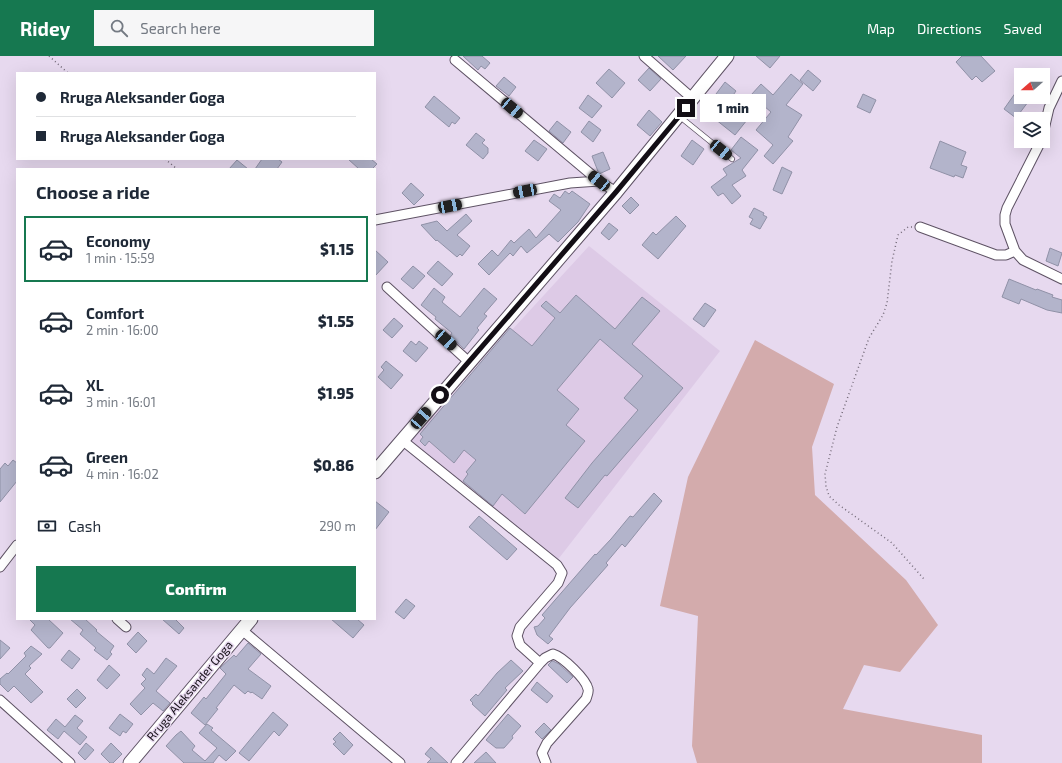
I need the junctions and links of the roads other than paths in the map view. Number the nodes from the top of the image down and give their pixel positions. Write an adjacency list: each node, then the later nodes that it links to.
1 (644, 56): 5 (street)
2 (727, 56): 5 (main road)
3 (455, 60): 10 (street)
4 (1062, 81): 6 (street)
5 (693, 99): 7 (main road)
6 (1048, 112)
7 (679, 116): 9 (lane); 11 (main road)
8 (1038, 148): 14 (street)
9 (732, 159)
10 (599, 181): 11 (street); 12 (street)
11 (616, 192): 17 (main road)
12 (376, 220)
13 (920, 227): 14 (street)
14 (1015, 251): 15 (street)
15 (1062, 279)
16 (387, 287): 17 (street)
17 (469, 362): 18 (main road)
18 (402, 440): 19 (main road); 26 (street)
19 (376, 471)
20 (16, 547): 21 (street)
21 (0, 567)
22 (118, 620): 24 (street)
23 (250, 620): 25 (main road, Rruga Aleksander Goga)
24 (126, 627)
25 (242, 630): 29 (main road, Rruga Aleksander Goga); 30 (street)
26 (540, 663): 31 (street); 32 (street)
27 (0, 700): 28 (street)
28 (70, 763)
29 (130, 763)
30 (400, 763)
31 (456, 763)
32 (546, 763)

